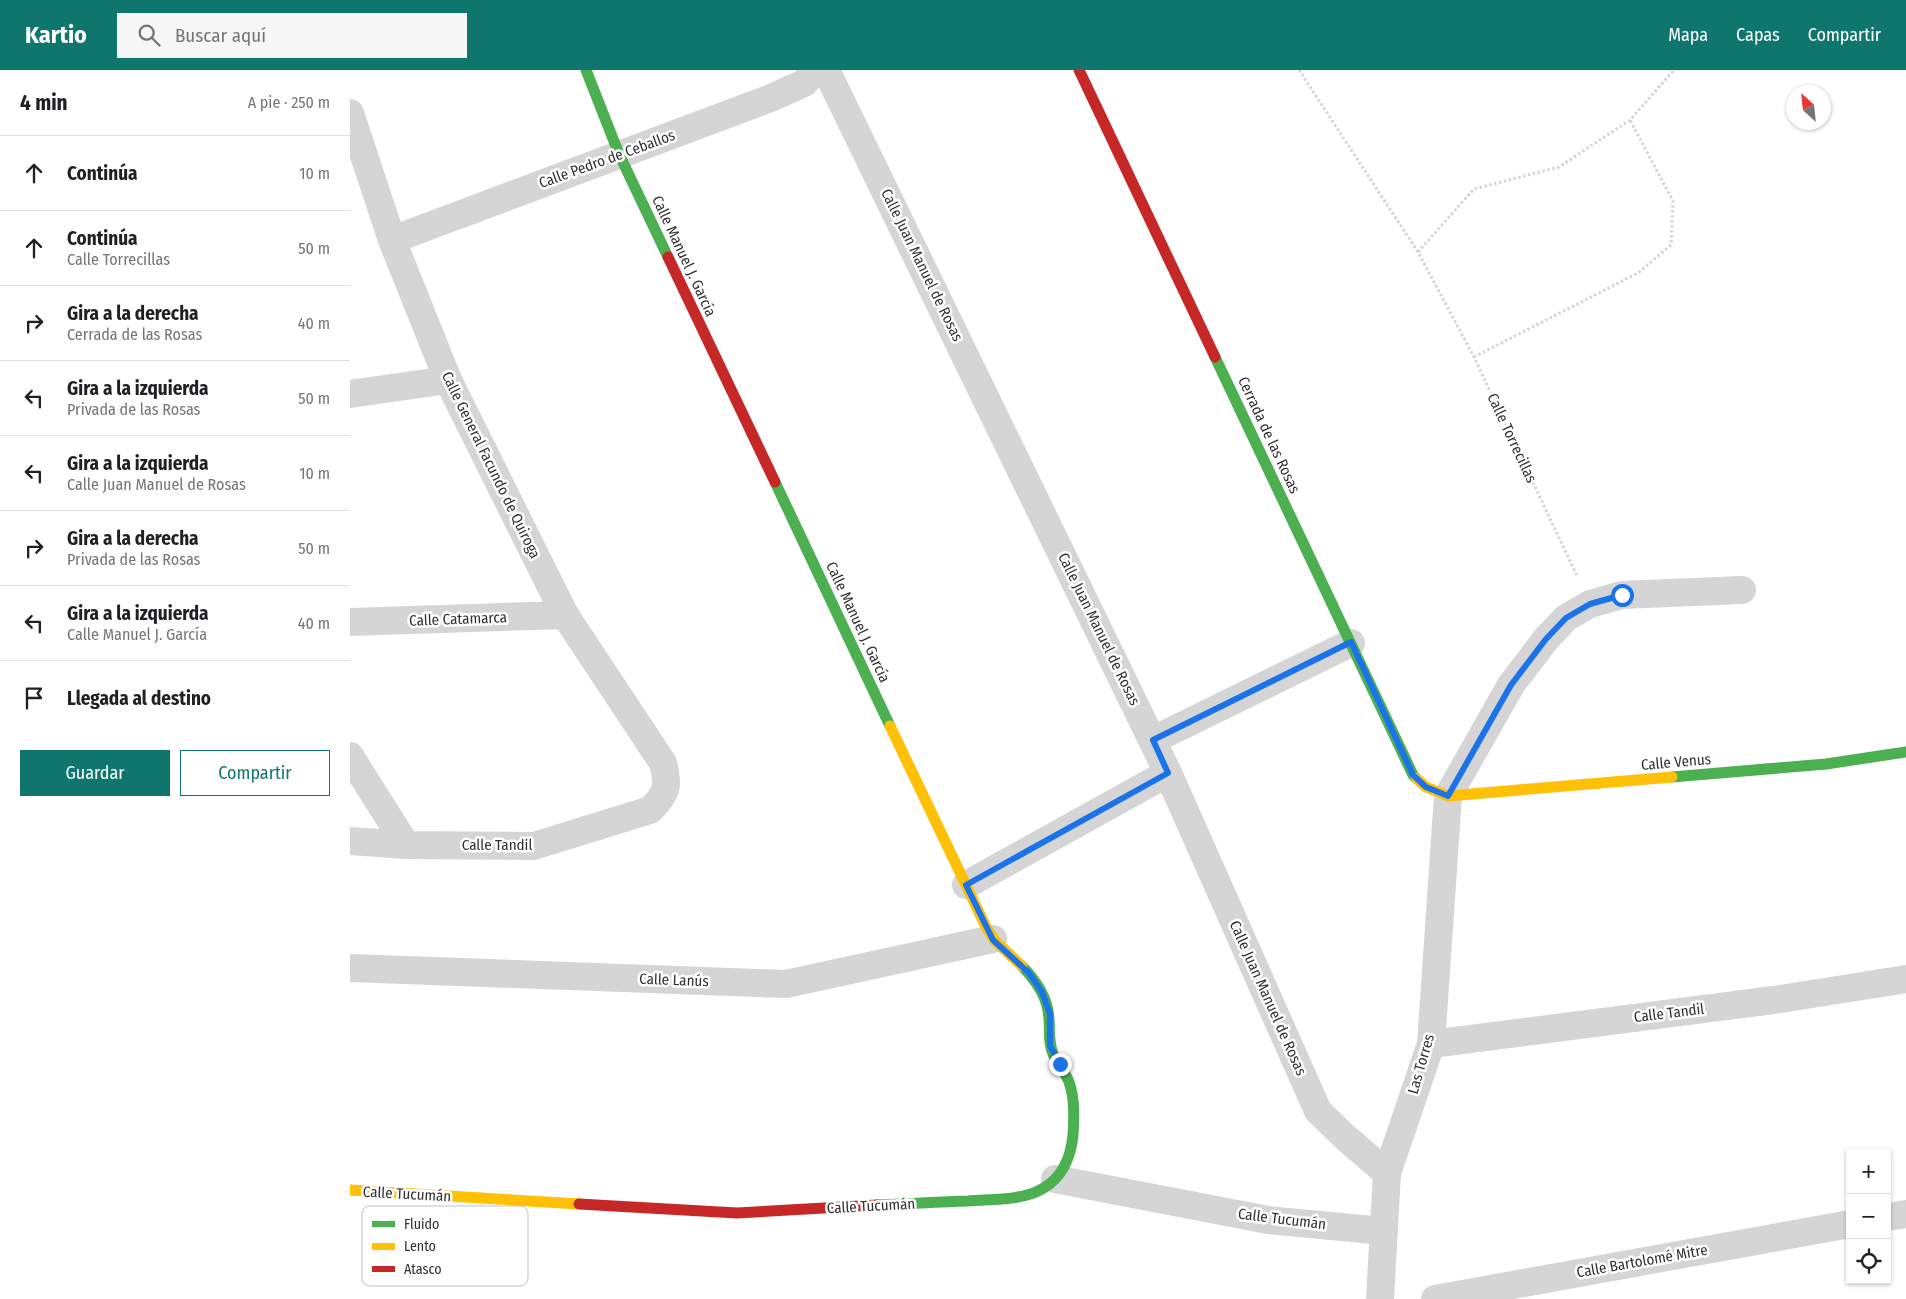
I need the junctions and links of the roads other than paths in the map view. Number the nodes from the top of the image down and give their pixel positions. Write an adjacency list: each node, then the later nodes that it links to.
1 (586, 70): 6 (street, Calle Manuel J. García)
2 (817, 70): 6 (street, Calle Pedro de Ceballos)
3 (826, 70): 15 (street, Calle Juan Manuel de Rosas)
4 (1079, 70): 14 (street, Cerrada de las Rosas)
5 (350, 113): 7 (street, Calle General Facundo de Quiroga)
6 (619, 154): 8 (street, Calle Pedro de Ceballos); 23 (street, Calle Manuel J. García)
7 (359, 167): 8 (street, Calle General Facundo de Quiroga)
8 (392, 240): 9 (street, Calle General Facundo de Quiroga)
9 (448, 380): 10 (street); 12 (street, Calle General Facundo de Quiroga)
10 (350, 394)
11 (1742, 590): 19 (street)
12 (565, 615): 13 (street, Calle Catamarca); 20 (street, Calle General Facundo de Quiroga)
13 (350, 622)
14 (1351, 642): 15 (street); 19 (street, Cerrada de las Rosas)
15 (1153, 740): 18 (street, Calle Juan Manuel de Rosas)
16 (1906, 752): 19 (street, Calle Venus)
17 (350, 756): 22 (street)
18 (1168, 773): 23 (street); 28 (street, Calle Juan Manuel de Rosas)
19 (1448, 796): 27 (street, Las Torres)
20 (664, 797): 22 (street, Calle Tandil)
21 (350, 841): 22 (street, Calle Tandil)
22 (406, 845)
23 (966, 885): 24 (street, Calle Manuel J. García)
24 (993, 940): 25 (street, Calle Lanús); 29 (street, Calle Manuel J. García)
25 (350, 968)
26 (1906, 979): 27 (street, Calle Tandil)
27 (1431, 1044): 28 (street, Las Torres)
28 (1387, 1174): 34 (street, Las Torres)
29 (1055, 1179): 30 (street, Calle Tucumán); 34 (street, Calle Tucumán)
30 (350, 1190)
31 (1906, 1214): 32 (street)
32 (1891, 1216)
33 (1846, 1225): 36 (street, Calle Bartolomé Mitre)
34 (1384, 1231): 35 (street, Las Torres)
35 (1380, 1299)
36 (1435, 1299)

